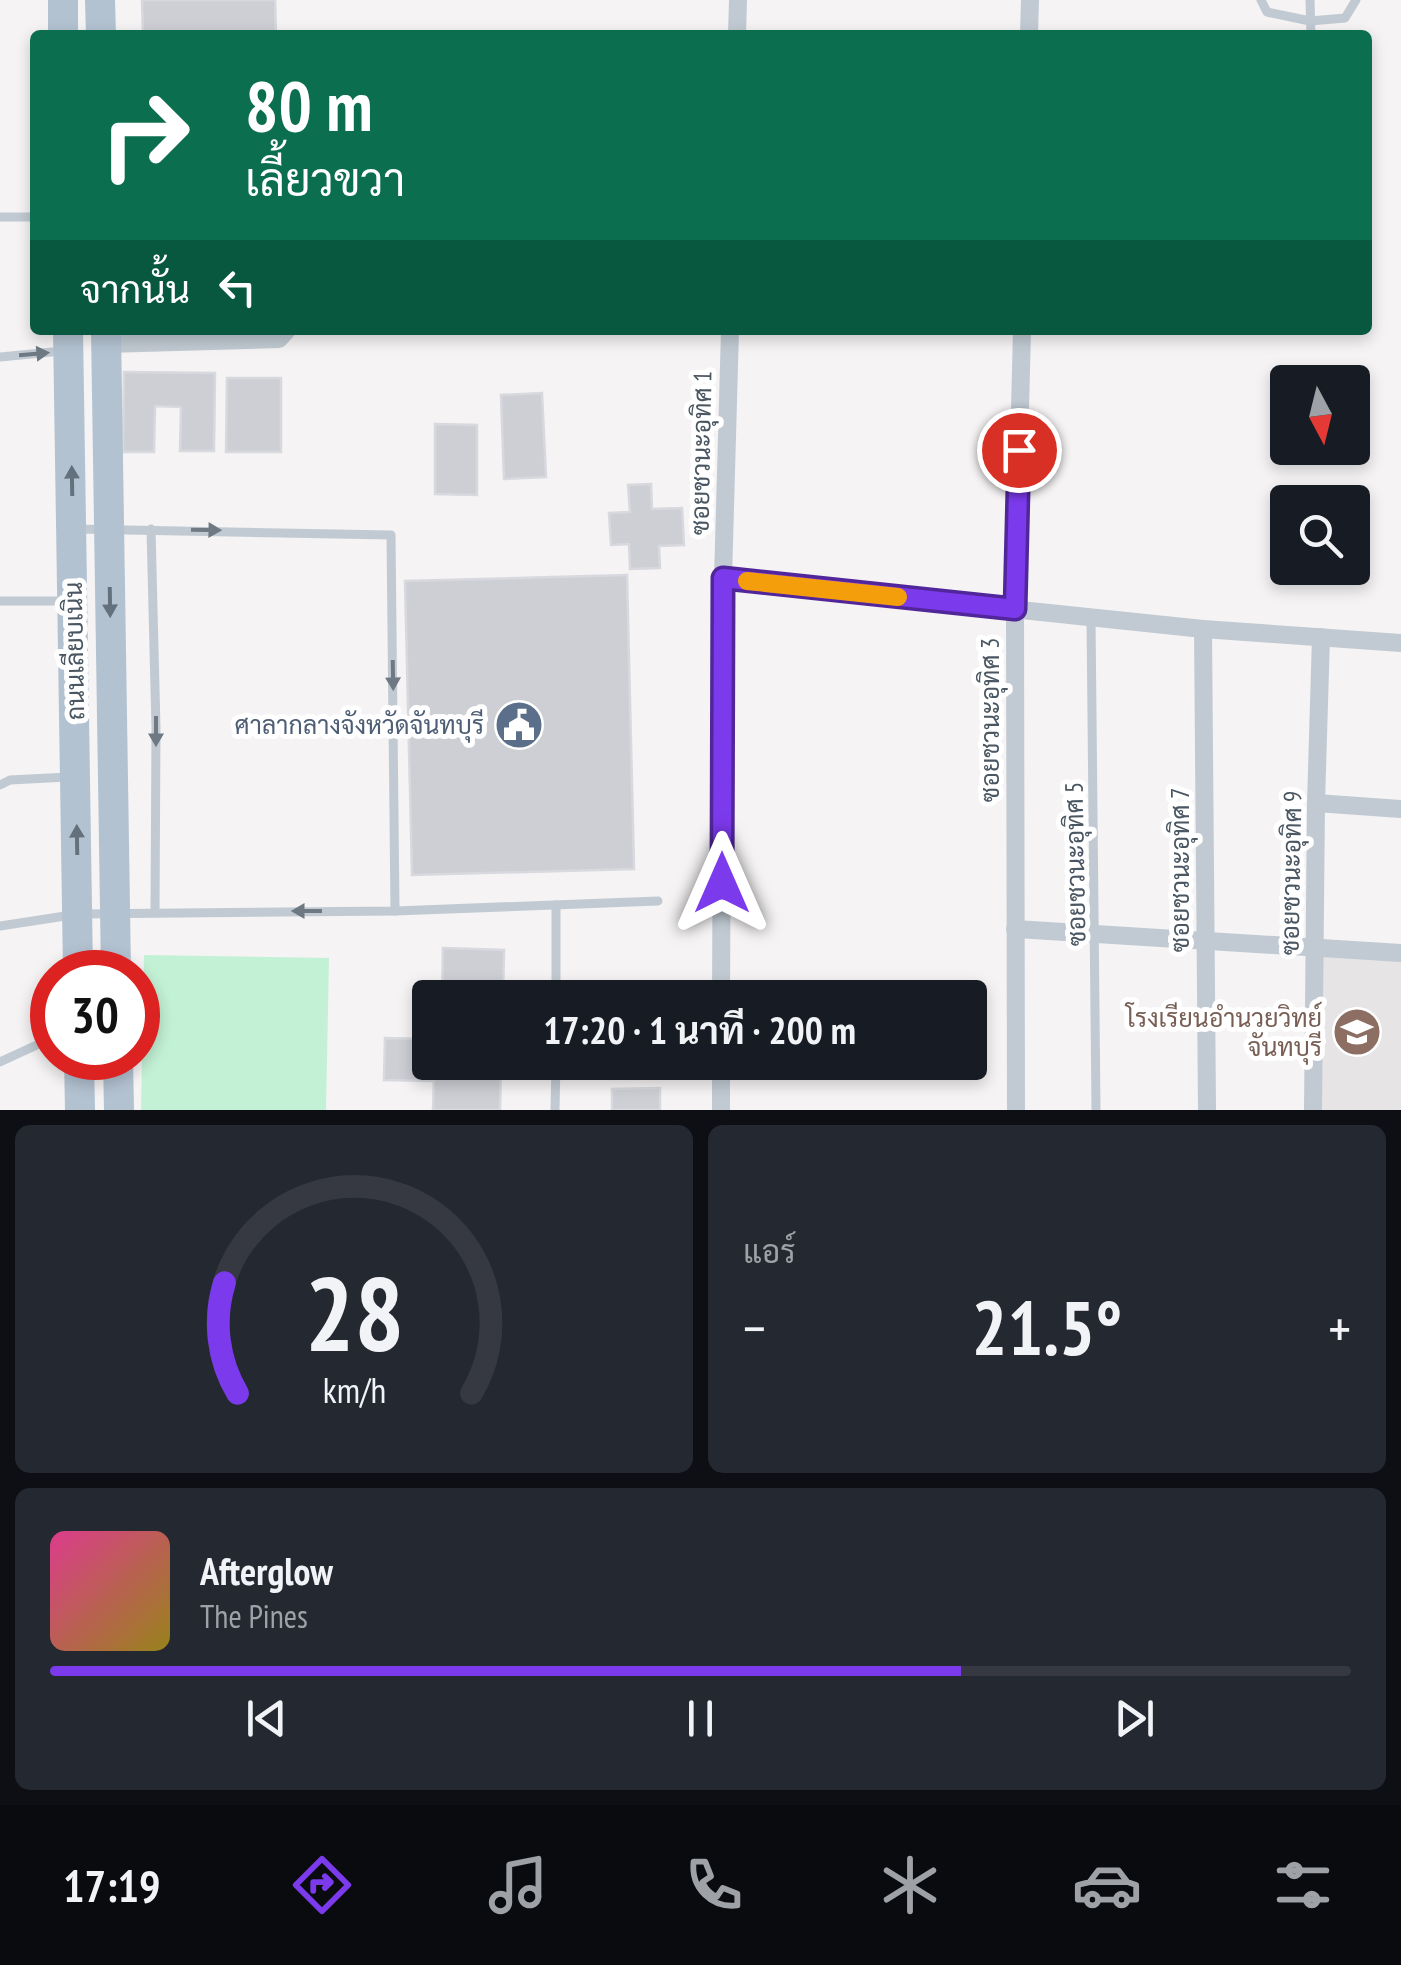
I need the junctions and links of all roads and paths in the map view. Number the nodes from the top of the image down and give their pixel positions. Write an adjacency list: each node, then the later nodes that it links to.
1 (62, 0): 9 (main road)
2 (100, 0): 10 (main road)
3 (738, 0): 11 (street)
4 (1030, 0): 12 (street)
5 (1261, 0): 8 (lane)
6 (1310, 0): 8 (lane)
7 (1356, 0): 8 (lane)
8 (1310, 21): 13 (lane)
9 (63, 30)
10 (100, 30)
11 (737, 30)
12 (1029, 30)
13 (1311, 30)
14 (0, 217): 15 (lane)
15 (30, 217)
16 (282, 335): 19 (street)
17 (730, 335): 25 (street, ซอยชวนะอุทิศ 1)
18 (1022, 335): 28 (street, ซอยชวนะอุทิศ 3)
19 (106, 337): 22 (main road, ถนนเลียบเนิน)
20 (69, 340): 21 (lane, one-way to 20); 23 (main road, ถนนเลียบเนิน, one-way to 20)
21 (0, 357)
22 (108, 528): 23 (lane); 24 (lane); 40 (main road, ถนนเลียบเนิน, one-way to 40)
23 (73, 529): 27 (main road, ถนนเลียบเนิน)
24 (150, 529): 39 (lane, one-way to 39); 41 (lane, one-way to 41)
25 (723, 578): 28 (street); 52 (street, ซอยชวนะอุทิศ 1)
26 (0, 601): 27 (lane)
27 (72, 602): 33 (main road, ถนนเลียบเนิน)
28 (1015, 609): 29 (street); 44 (street, ซอยชวนะอุทิศ 3)
29 (1091, 617): 30 (street); 45 (lane, ซอยชวนะอุทิศ 5)
30 (1203, 629): 31 (street); 46 (street, ซอยชวนะอุทิศ 7)
31 (1322, 637): 32 (street); 35 (street, ซอยชวนะอุทิศ 9)
32 (1401, 643)
33 (76, 776): 34 (lane); 42 (main road, ถนนเลียบเนิน, one-way to 33)
34 (0, 785)
35 (1316, 804): 36 (street); 47 (street, ซอยชวนะอุทิศ 9)
36 (1401, 809)
37 (658, 901): 38 (lane)
38 (556, 905): 39 (lane); 51 (lane)
39 (396, 911): 41 (lane, one-way to 41)
40 (116, 912): 41 (lane); 42 (lane); 49 (main road, ถนนเลียบเนิน)
41 (155, 913)
42 (78, 914): 43 (lane); 48 (main road, ถนนเลียบเนิน)
43 (0, 926)
44 (1015, 930): 45 (street); 63 (street, ซอยชวนะอุทิศ 3)
45 (1096, 934): 46 (street); 64 (lane, ซอยชวนะอุทิศ 5)
46 (1205, 942): 47 (street); 65 (street, ซอยชวนะอุทิศ 7)
47 (1314, 948): 50 (street); 66 (street, ซอยชวนะอุทิศ 9)
48 (78, 950)
49 (116, 950)
50 (1401, 954)
51 (556, 980)
52 (721, 980)
53 (30, 1048): 54 (lane)
54 (0, 1062)
55 (79, 1080): 59 (main road)
56 (118, 1080): 60 (main road)
57 (556, 1080): 61 (lane)
58 (721, 1080): 62 (street)
59 (80, 1110)
60 (119, 1110)
61 (555, 1110)
62 (720, 1110)
63 (1016, 1110)
64 (1096, 1110)
65 (1207, 1110)
66 (1313, 1110)

